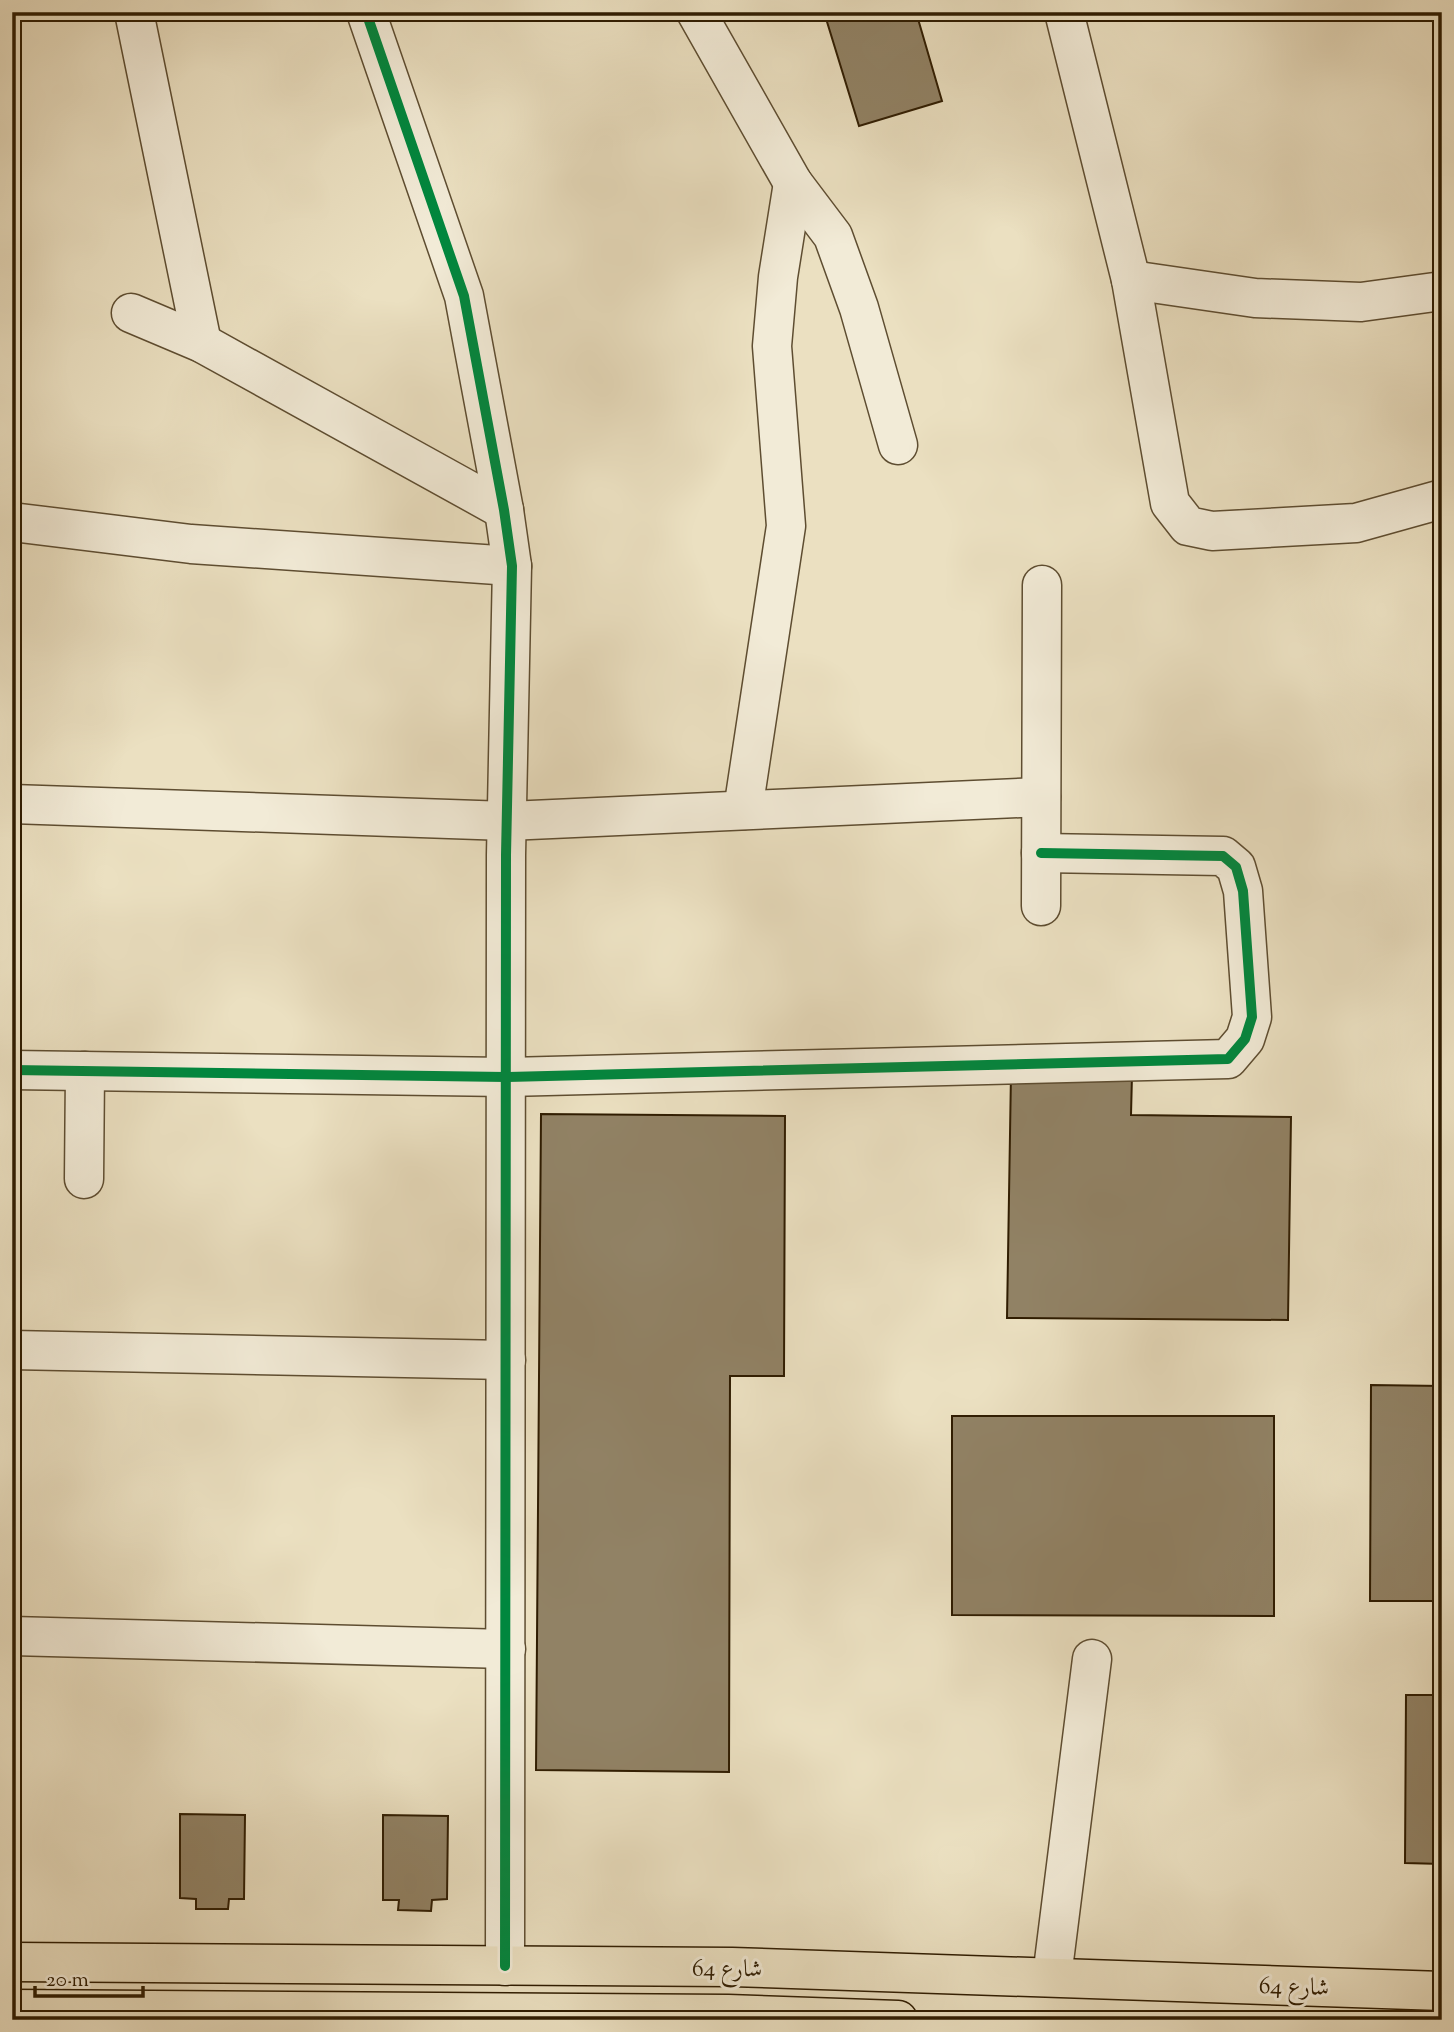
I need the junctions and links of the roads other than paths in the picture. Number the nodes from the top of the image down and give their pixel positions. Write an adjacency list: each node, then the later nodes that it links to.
1 (134, 12): 9 (street)
2 (366, 12): 12 (street)
3 (696, 12): 5 (street)
4 (1064, 12): 6 (street)
5 (793, 183): 10 (street); 18 (street)
6 (1131, 280): 7 (street); 11 (street)
7 (1442, 290)
8 (131, 313): 9 (street)
9 (202, 343): 12 (street)
10 (898, 445)
11 (1442, 499)
12 (503, 510): 14 (street)
13 (12, 522): 14 (street)
14 (512, 566): 19 (street)
15 (1042, 585): 16 (street)
16 (1041, 797): 18 (street); 20 (street)
17 (12, 804): 19 (street)
18 (743, 810): 19 (street)
19 (507, 821): 24 (street)
20 (1041, 853): 21 (street); 24 (street)
21 (1041, 906)
22 (12, 1070): 23 (street)
23 (85, 1071): 24 (street); 25 (street)
24 (506, 1077): 27 (street)
25 (84, 1179)
26 (12, 1350): 27 (street)
27 (506, 1360): 29 (street)
28 (12, 1636): 29 (street)
29 (506, 1649): 32 (street)
30 (1092, 1659): 33 (street)
31 (12, 1962): 32 (main road, شارع 64)
32 (505, 1966): 33 (main road, شارع 64)
33 (1052, 1977): 34 (main road, شارع 64)
34 (1442, 1991)
35 (12, 2010): 36 (main road, شارع 64)
36 (217, 2015): 37 (main road, شارع 64)
37 (499, 2016): 38 (main road, شارع 64)
38 (880, 2019): 39 (main road, شارع 64)
39 (898, 2020)

